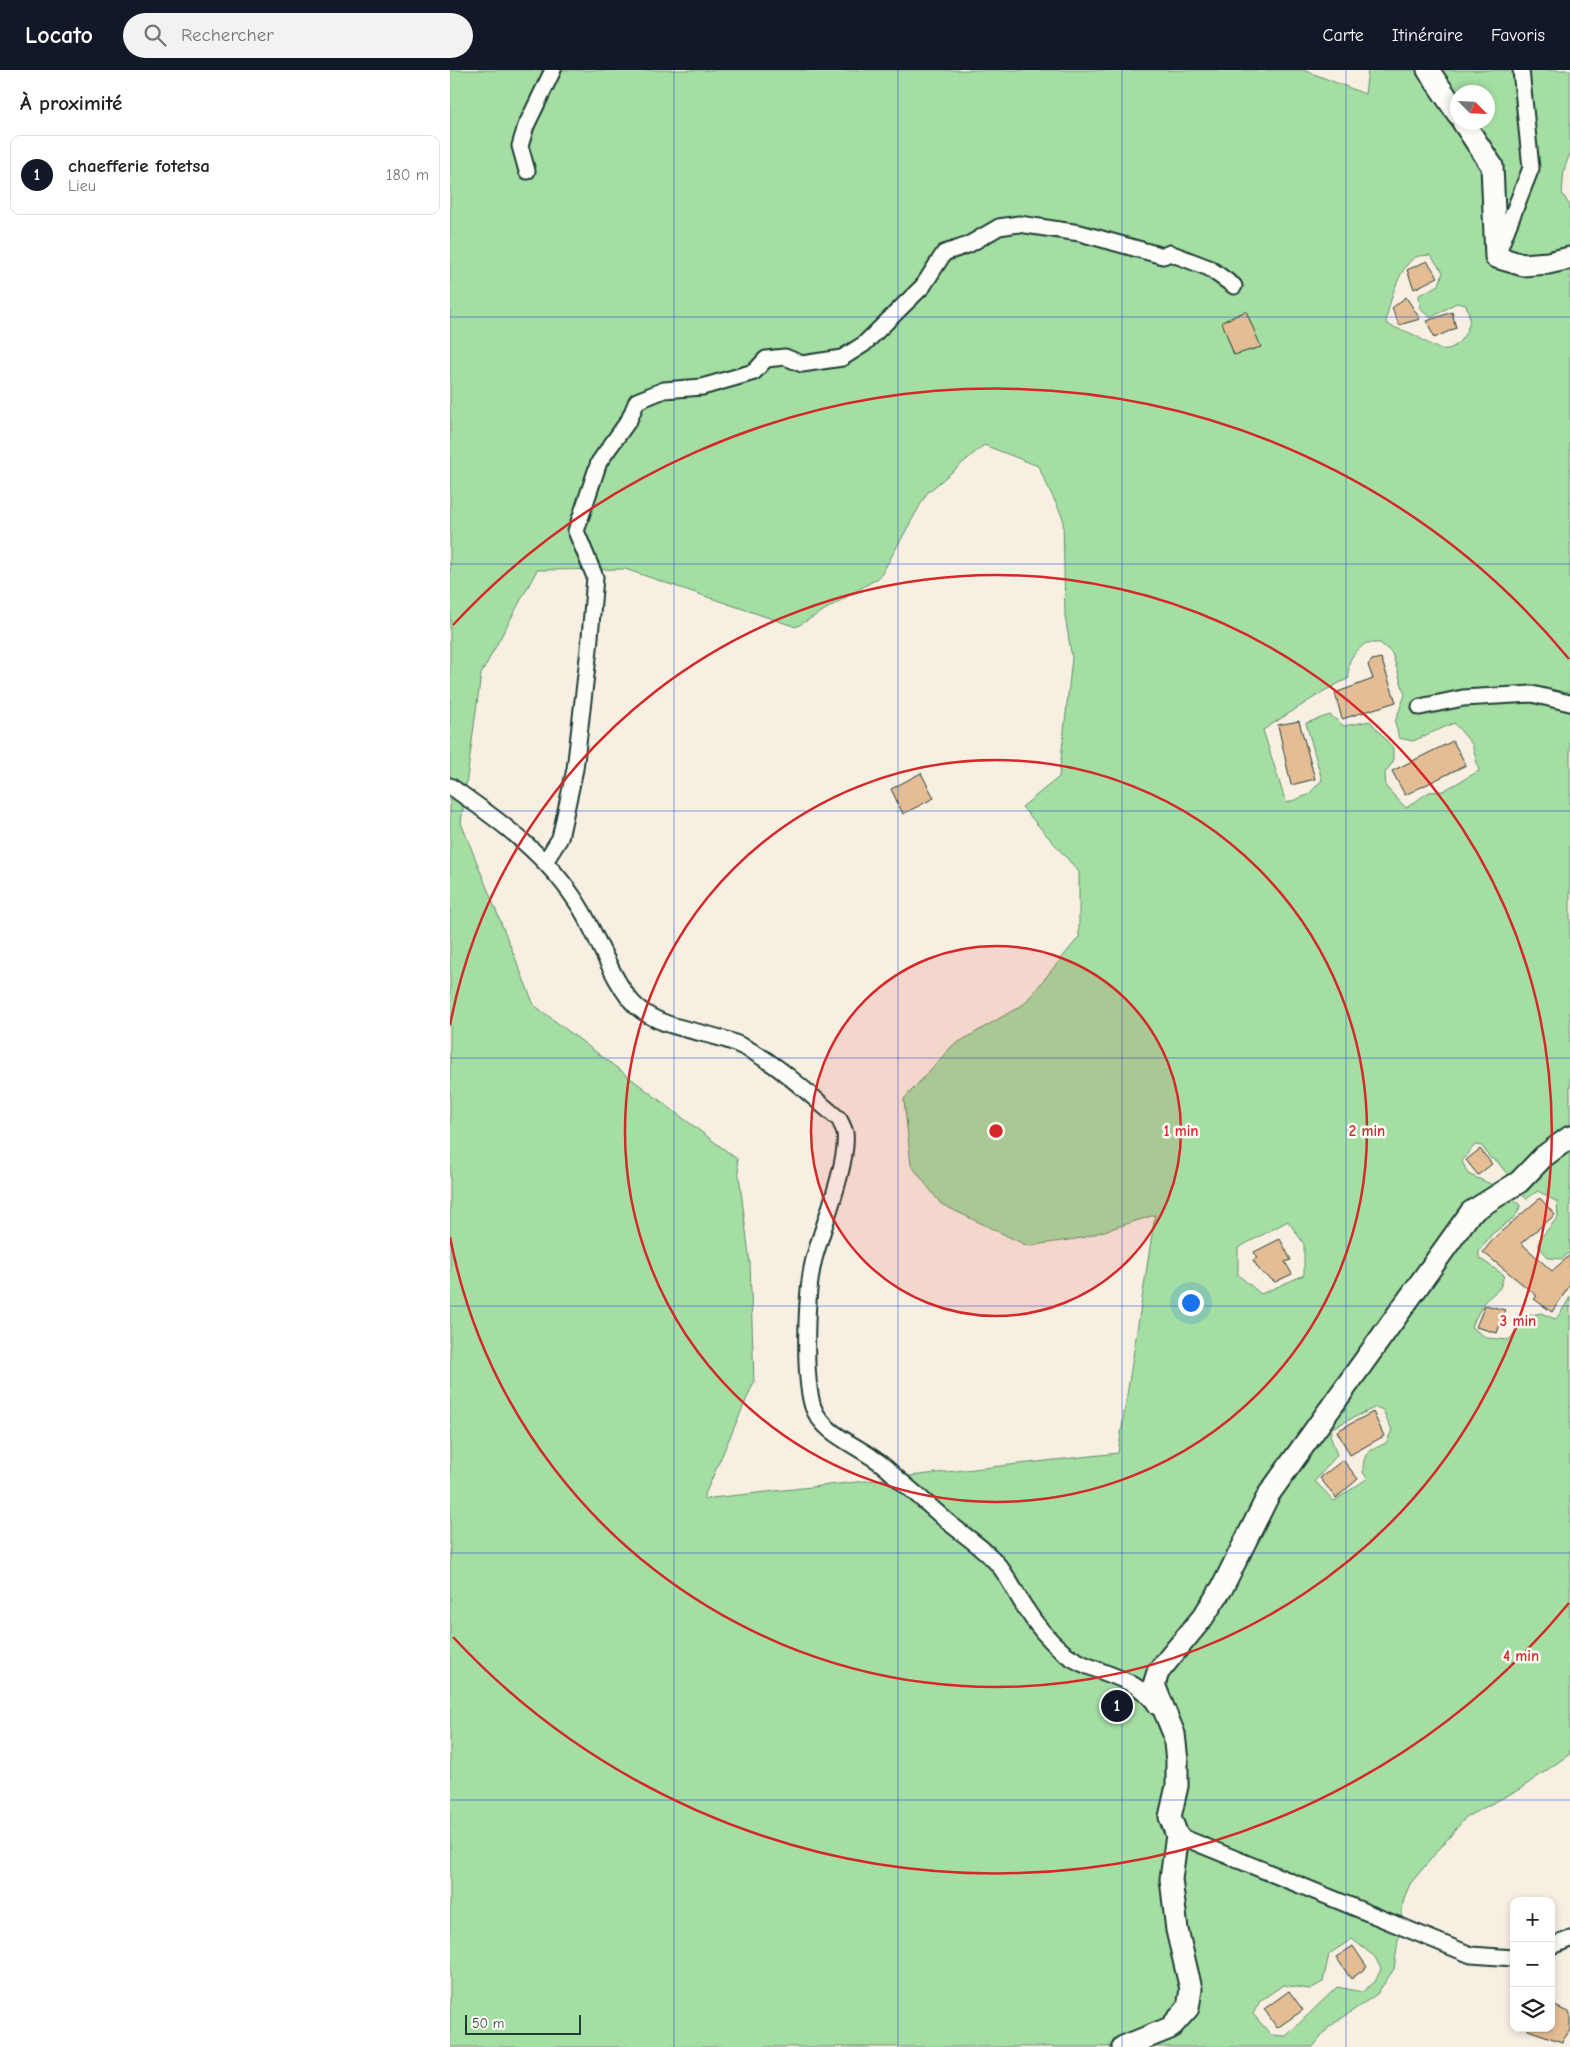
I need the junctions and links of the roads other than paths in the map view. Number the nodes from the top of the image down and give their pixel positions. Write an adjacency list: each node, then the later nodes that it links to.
1 (553, 70): 6 (street)
2 (1428, 70): 4 (street)
3 (1520, 70): 7 (street)
4 (1450, 102)
5 (1468, 130): 7 (street)
6 (528, 171)
7 (1496, 258): 8 (street)
8 (1570, 258)
9 (1234, 286): 13 (street)
10 (1570, 703): 11 (street)
11 (1420, 707)
12 (450, 786): 13 (street)
13 (545, 862): 15 (street)
14 (1570, 1136): 15 (street)
15 (1174, 1734): 16 (street)
16 (1177, 1836): 19 (street); 20 (street)
17 (1570, 1939): 18 (street)
18 (1555, 1945)
19 (1510, 1958)
20 (1123, 2047)

